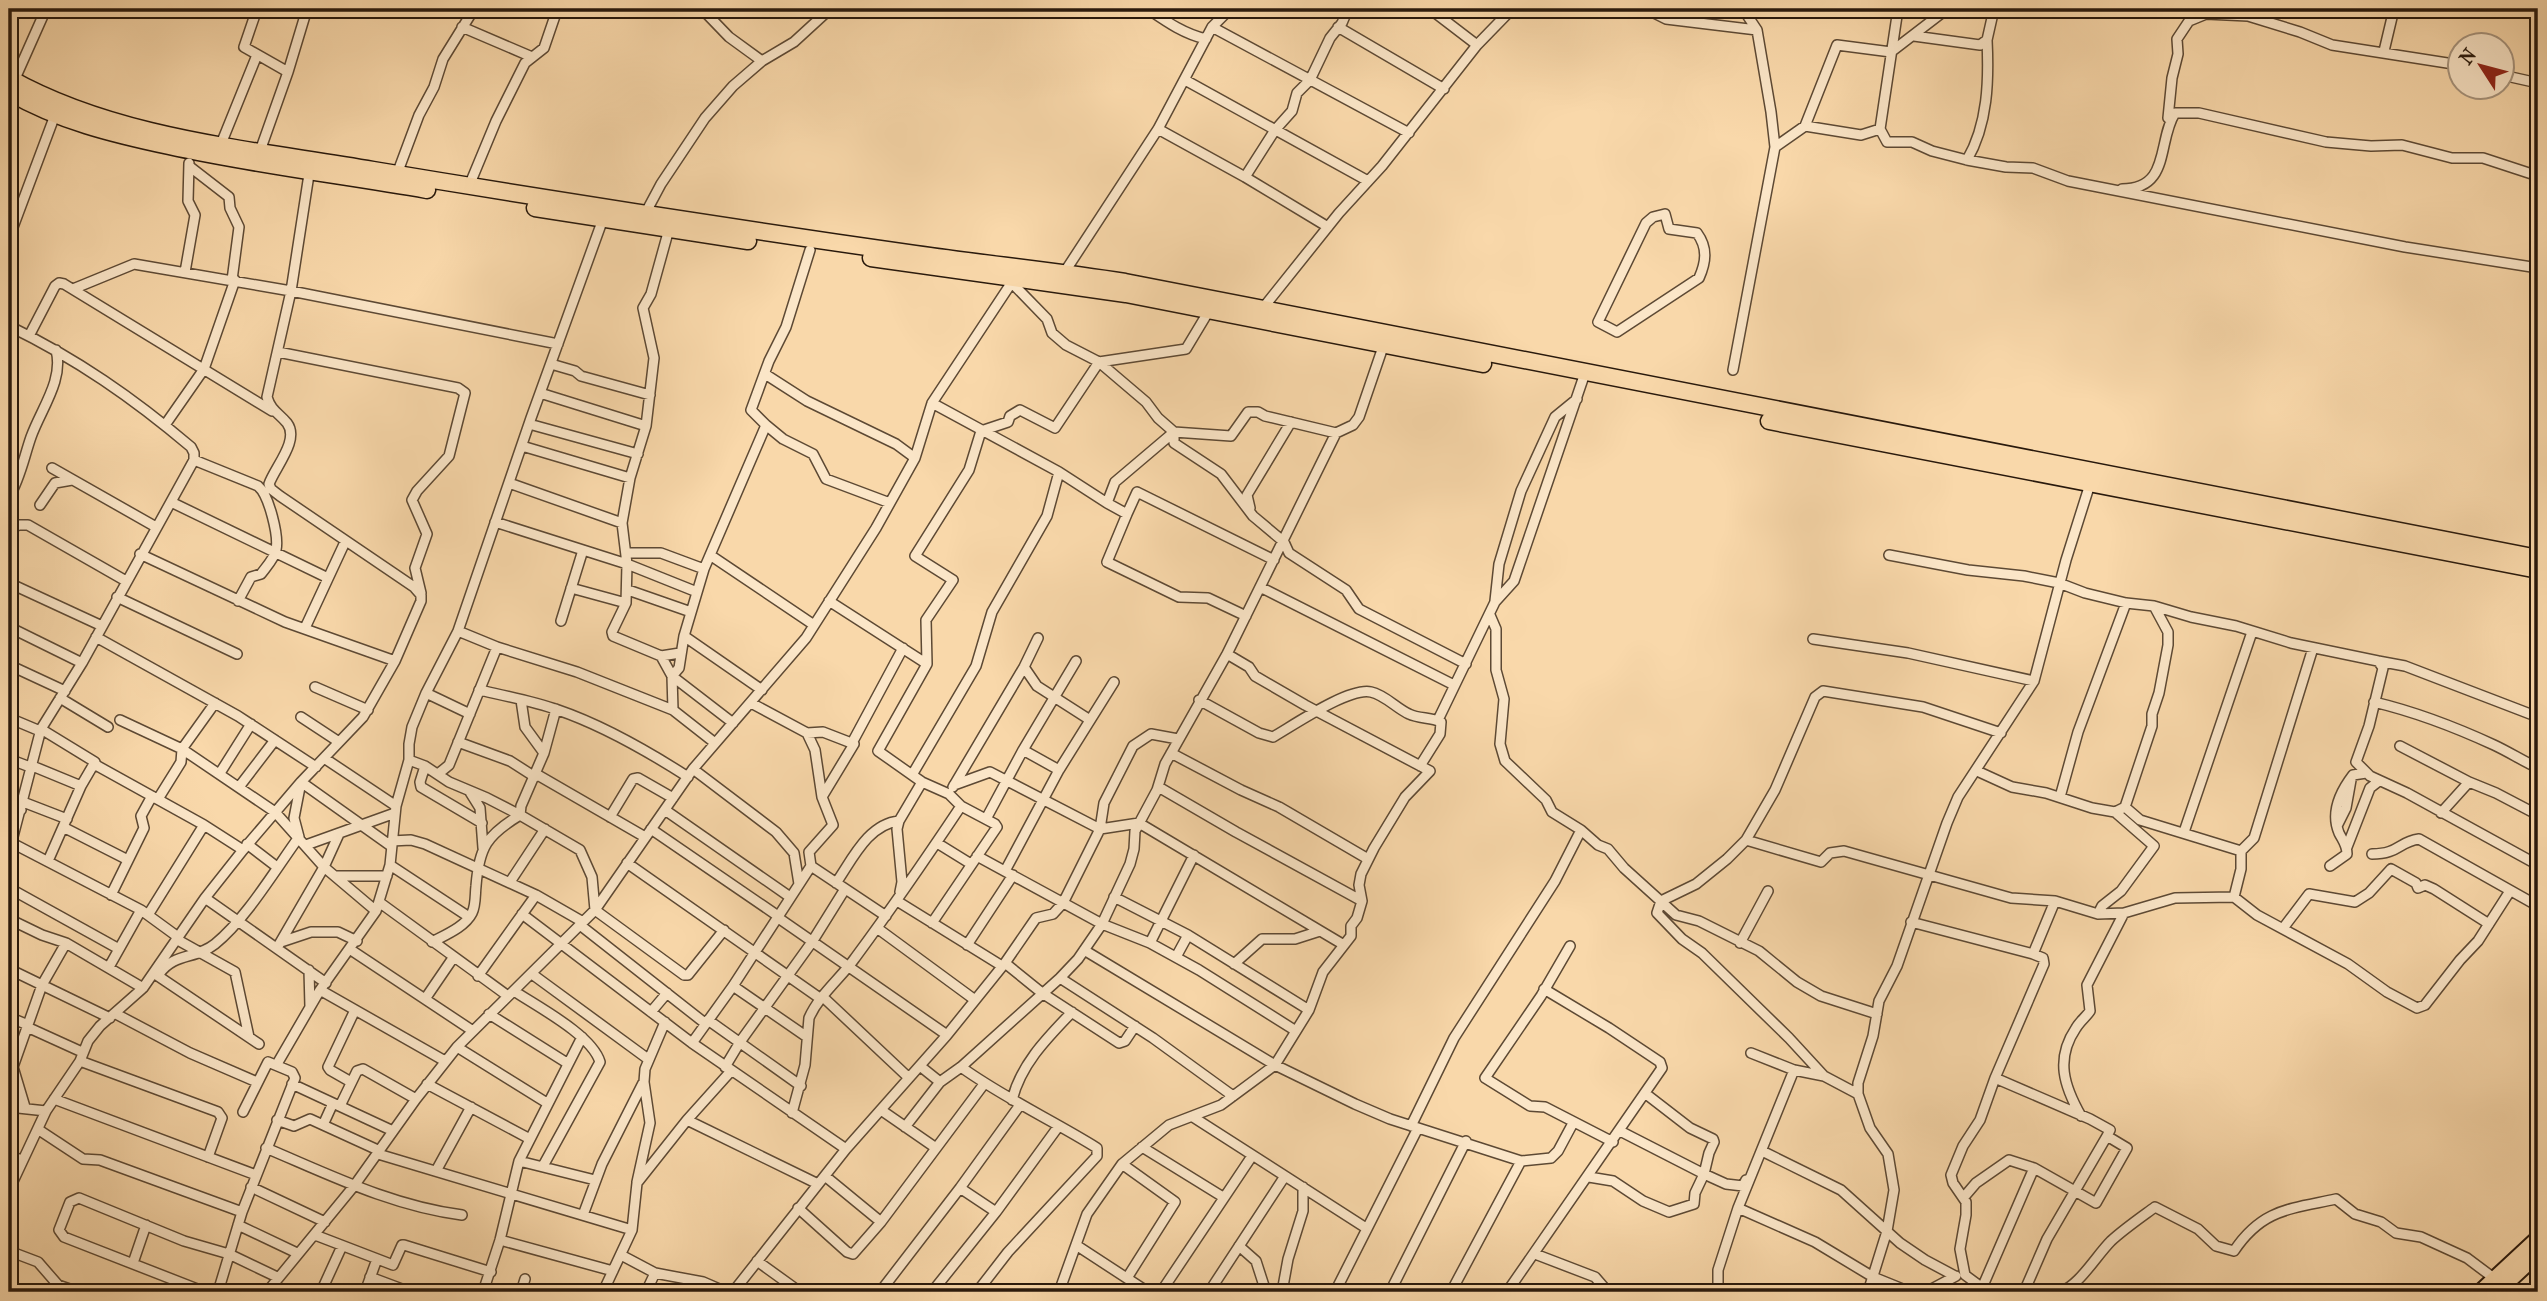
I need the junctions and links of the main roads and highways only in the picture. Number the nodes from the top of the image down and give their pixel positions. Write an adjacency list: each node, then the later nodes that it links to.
1 (10, 84): 2 (highway); 2 (highway)
2 (310, 166): 3 (highway); 3 (highway)
3 (1584, 377): 4 (highway); 4 (highway)
4 (2129, 485): 5 (highway); 6 (highway)
5 (2538, 558)
6 (2538, 570)
7 (2538, 1238): 9 (main road)
8 (2538, 1254): 9 (main road)
9 (2496, 1286): 10 (main road)
10 (2480, 1292)

